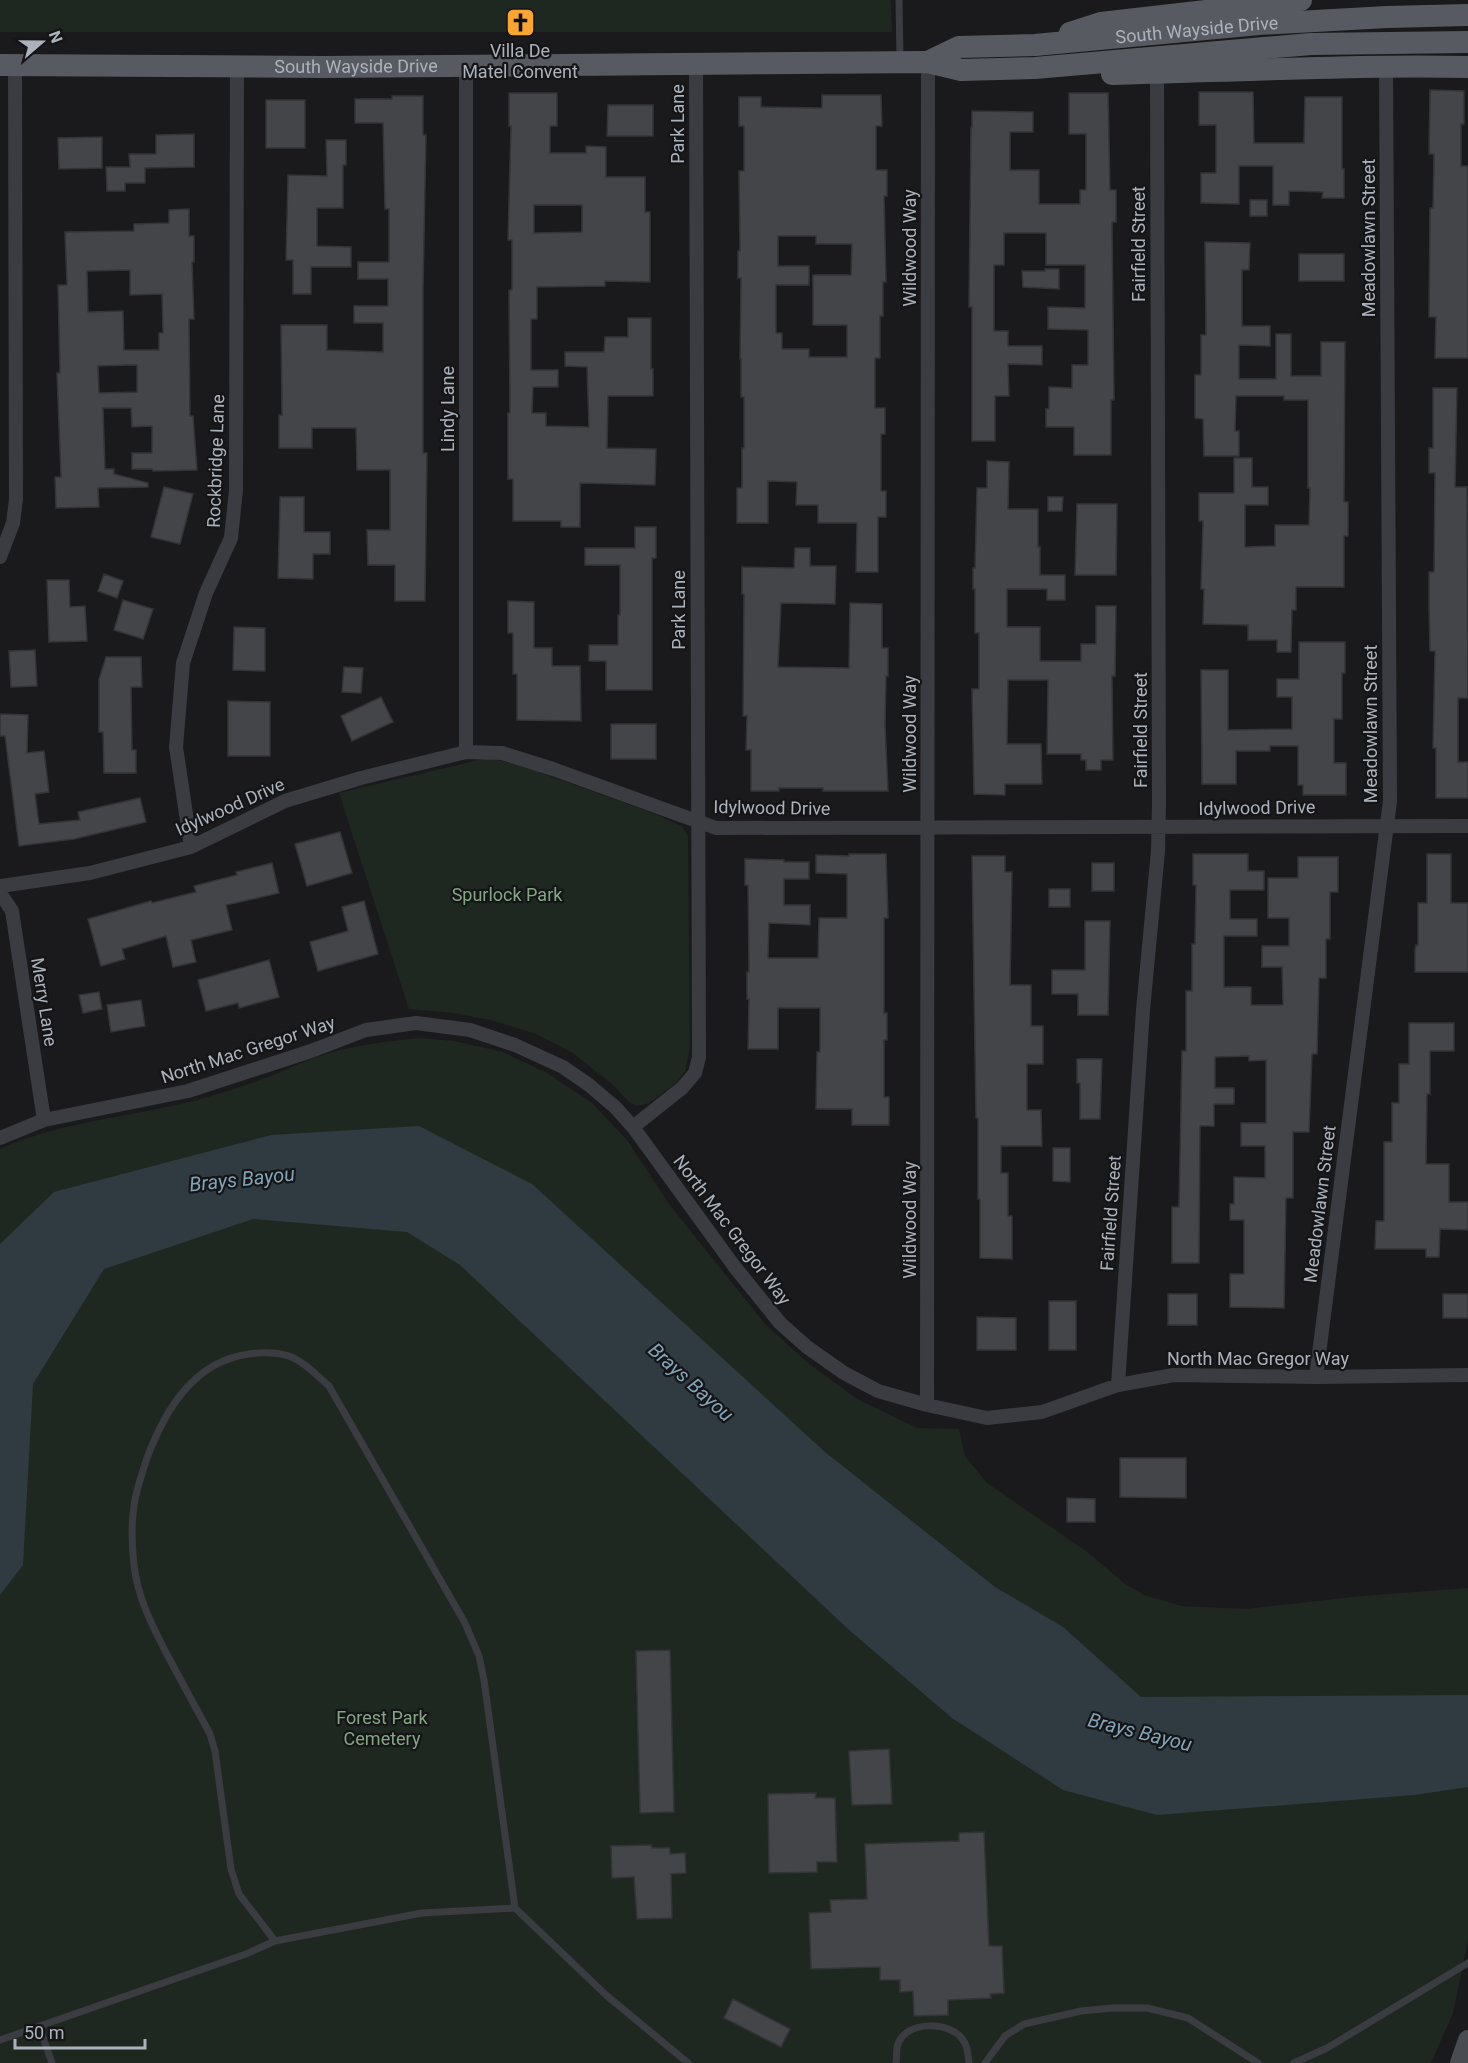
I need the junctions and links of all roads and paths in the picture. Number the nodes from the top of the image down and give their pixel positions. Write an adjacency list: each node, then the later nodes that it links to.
1 (899, 0): 6 (lane)
2 (1300, 0): 5 (main road)
3 (1468, 15): 5 (main road, South Wayside Drive)
4 (1468, 42): 14 (main road, South Wayside Drive)
5 (1035, 45): 7 (main road, South Wayside Drive)
6 (900, 62): 7 (main road, South Wayside Drive); 9 (main road, South Wayside Drive)
7 (928, 62): 14 (main road, South Wayside Drive); 21 (street, Wildwood Way)
8 (8, 65): 10 (main road, South Wayside Drive); 16 (street)
9 (696, 65): 11 (main road, South Wayside Drive); 18 (street, Park Lane)
10 (237, 66): 11 (main road, South Wayside Drive); 23 (street, Rockbridge Lane)
11 (466, 66): 17 (street, Lindy Lane)
12 (1386, 66): 13 (main road); 15 (main road); 19 (street, Meadowlawn Street)
13 (1468, 67)
14 (1035, 68): 15 (main road)
15 (1157, 73): 22 (street, Fairfield Street)
16 (0, 557)
17 (466, 752): 18 (street, Idylwood Drive); 23 (street, Idylwood Drive)
18 (698, 822): 21 (street, Idylwood Drive); 27 (street, Park Lane)
19 (1388, 825): 20 (street, Idylwood Drive); 22 (street, Idylwood Drive); 30 (street, Meadowlawn Street)
20 (1468, 826)
21 (928, 827): 22 (street, Idylwood Drive); 32 (street, Wildwood Way)
22 (1158, 827): 31 (street, Fairfield Street)
23 (192, 847): 24 (street, Idylwood Drive)
24 (0, 886)
25 (0, 893): 26 (street, Merry Lane)
26 (44, 1120): 27 (street, North Mac Gregor Way); 28 (street, North Mac Gregor Way)
27 (633, 1127): 32 (street, North Mac Gregor Way)
28 (0, 1138)
29 (1468, 1375): 30 (street, North Mac Gregor Way)
30 (1316, 1377): 31 (street, North Mac Gregor Way)
31 (1118, 1385): 32 (street, North Mac Gregor Way)
32 (927, 1405)
33 (515, 1908): 34 (lane); 34 (lane); 40 (lane)
34 (274, 1941): 36 (lane)
35 (1468, 1963): 45 (lane)
36 (39, 2026): 37 (lane); 39 (lane)
37 (0, 2040)
38 (1468, 2040): 46 (main road)
39 (52, 2063)
40 (688, 2063)
41 (897, 2063): 42 (lane)
42 (969, 2063)
43 (985, 2063): 44 (lane)
44 (1258, 2063)
45 (1294, 2063)
46 (1460, 2063)

